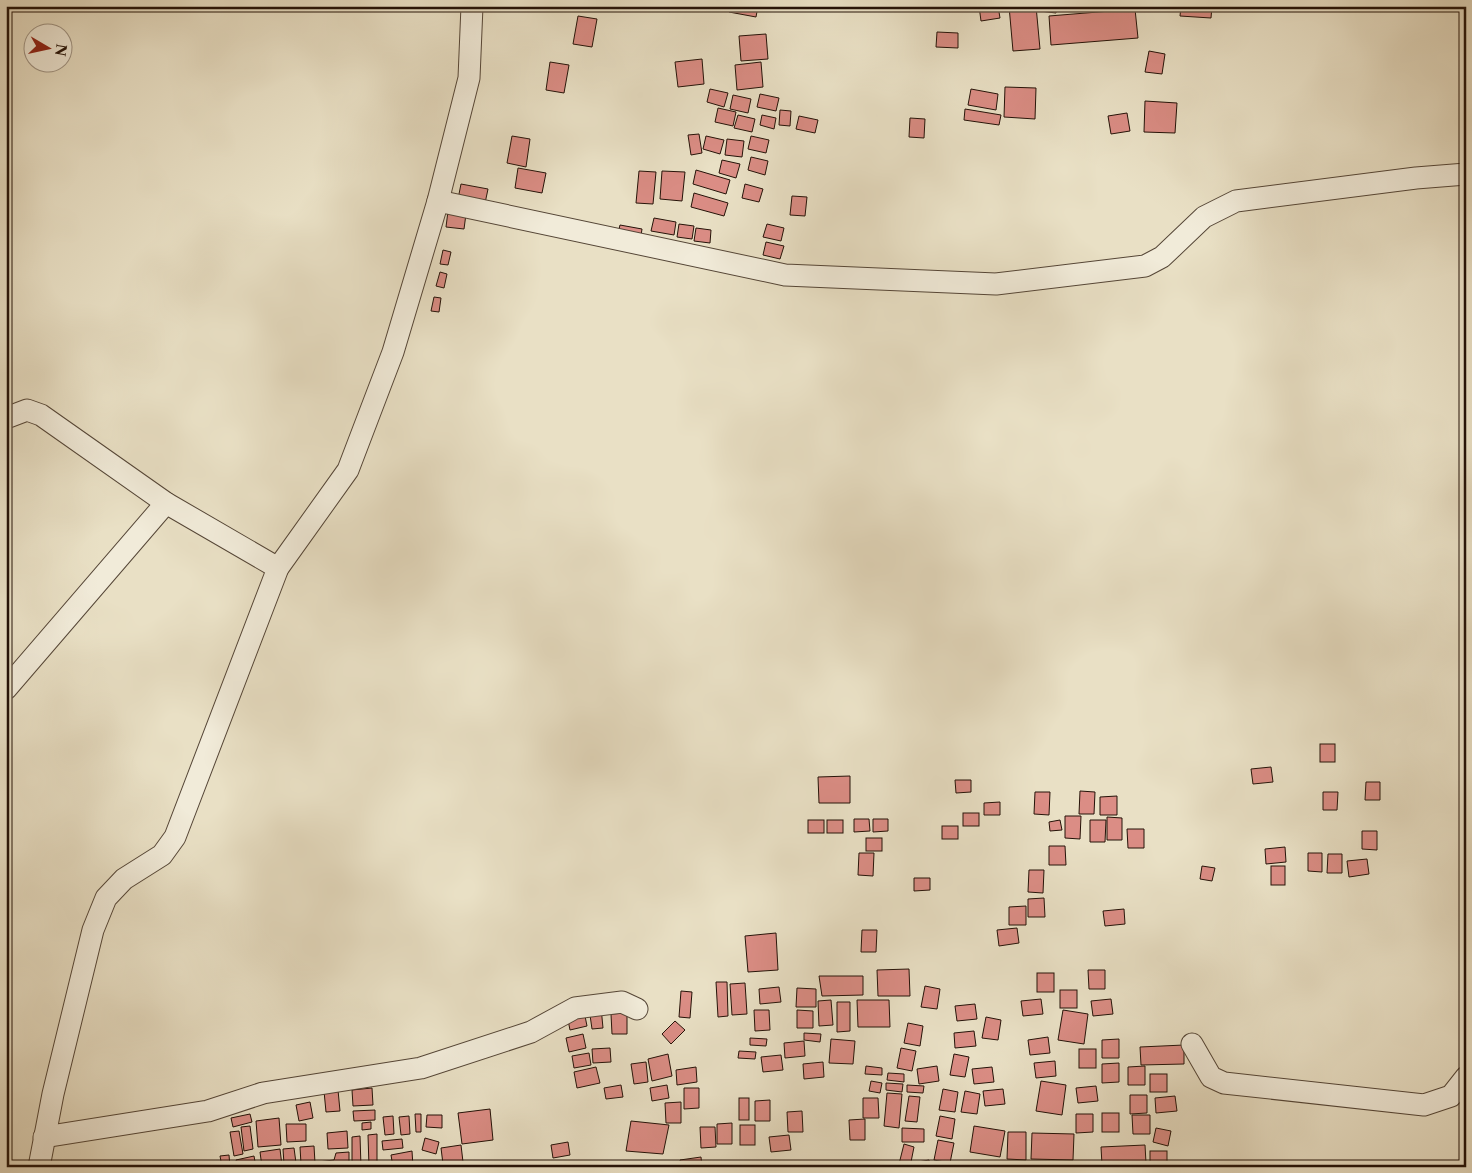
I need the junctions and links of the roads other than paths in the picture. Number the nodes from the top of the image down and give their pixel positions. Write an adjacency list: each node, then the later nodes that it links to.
1 (472, 6): 3 (street)
2 (1466, 174): 3 (street)
3 (438, 201): 6 (street)
4 (6, 418): 5 (street)
5 (166, 503): 6 (street); 7 (street)
6 (278, 568): 11 (street)
7 (6, 689)
8 (638, 1009): 11 (street)
9 (1192, 1044): 10 (street)
10 (1466, 1077)
11 (44, 1138): 12 (street)
12 (39, 1167)

